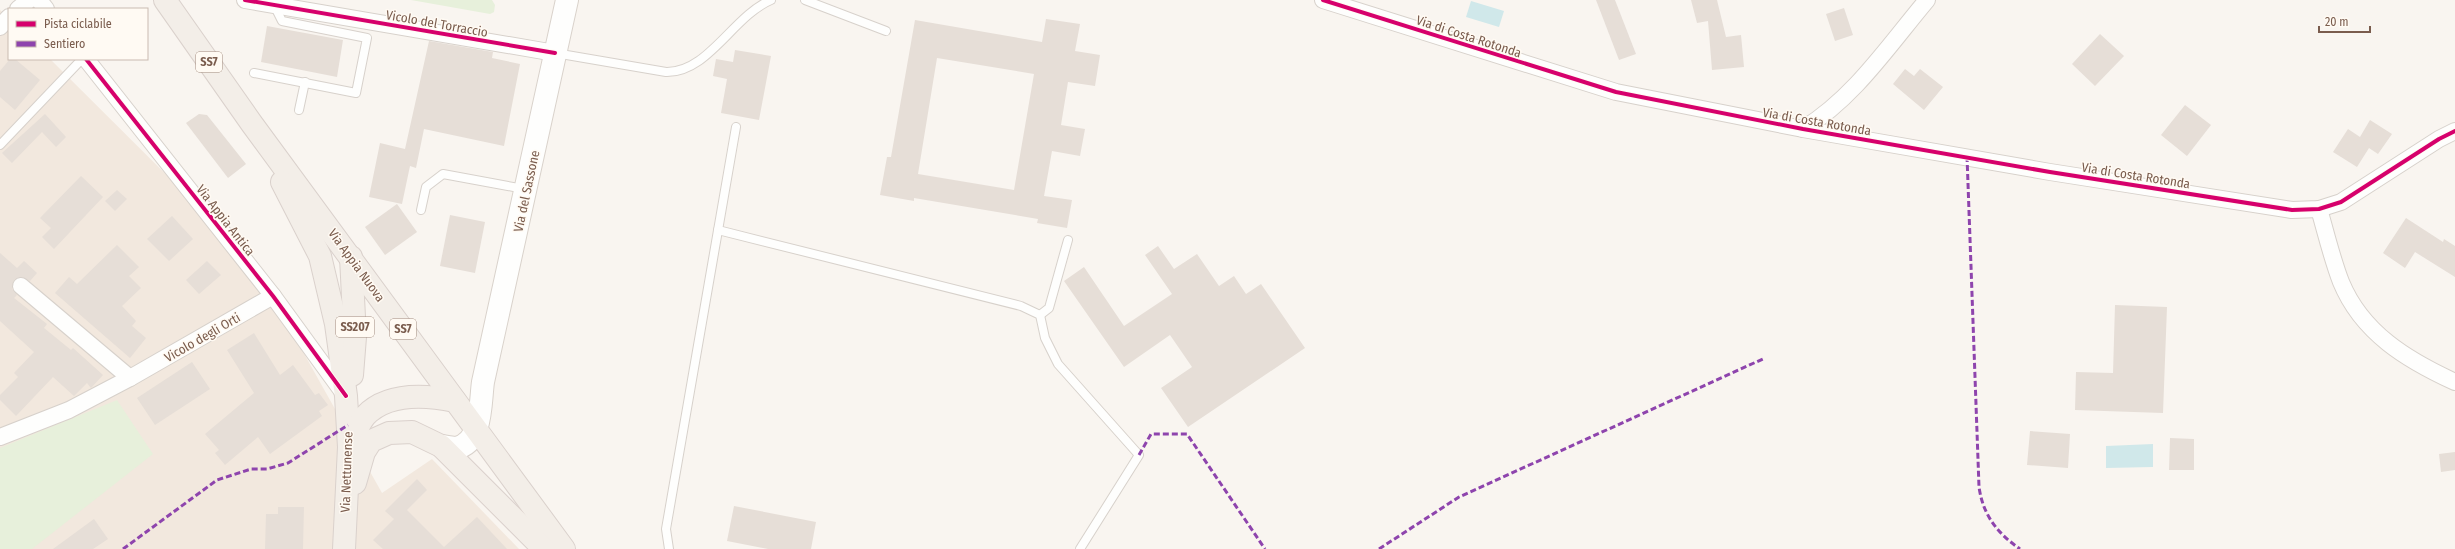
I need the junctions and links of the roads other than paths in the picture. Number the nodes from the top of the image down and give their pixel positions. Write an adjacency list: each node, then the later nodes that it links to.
1 (29, 0): 11 (street)
2 (39, 0): 12 (street)
3 (165, 0): 20 (main road, Via Appia Nuova / SS7)
4 (245, 0): 10 (street, Vicolo del Torraccio)
5 (567, 0): 14 (main road, Via del Sassone)
6 (771, 0): 14 (lane)
7 (804, 0): 13 (lane)
8 (1323, 0): 22 (street, Via di Costa Rotonda)
9 (1928, 0): 22 (street)
10 (274, 5): 14 (street, Vicolo del Torraccio); 18 (lane)
11 (19, 8)
12 (45, 8)
13 (886, 31)
14 (555, 53): 25 (main road, Via del Sassone)
15 (81, 60): 24 (lane)
16 (87, 60): 32 (street, Via Appia Antica)
17 (254, 73): 18 (lane)
18 (305, 82): 19 (lane)
19 (299, 110)
20 (252, 124): 30 (main road, Via Appia Nuova / SS7); 37 (main road)
21 (736, 127): 28 (lane)
22 (1803, 129): 26 (street, Via di Costa Rotonda)
23 (2455, 131): 26 (street, Via di Costa Rotonda)
24 (0, 145)
25 (527, 190): 27 (lane); 35 (main road, Via del Sassone)
26 (2319, 209): 36 (street)
27 (421, 210)
28 (718, 230): 33 (lane); 47 (lane)
29 (1068, 240): 33 (lane)
30 (351, 257): 37 (main road, SS207); 38 (main road, Via Appia Nuova / SS7)
31 (21, 286): 34 (street)
32 (273, 296): 34 (street, Vicolo degli Orti); 37 (street, Via Appia Antica)
33 (1040, 315): 48 (lane)
34 (130, 378): 40 (street, Vicolo degli Orti)
35 (483, 382): 38 (main road); 39 (main road, Via del Sassone)
36 (2455, 382)
37 (346, 396): 42 (main road, Via Nettunense / SS207)
38 (455, 400): 39 (main road, Via Appia Nuova / SS7); 42 (main road)
39 (477, 428): 41 (main road); 46 (main road, Via Appia Nuova / SS7)
40 (2, 434)
41 (441, 446): 43 (main road); 45 (main road)
42 (349, 447): 43 (main road, Via Nettunense / SS207)
43 (345, 516): 44 (main road, Via Nettunense)
44 (344, 549)
45 (544, 549)
46 (564, 549)
47 (669, 549)
48 (1080, 549)

